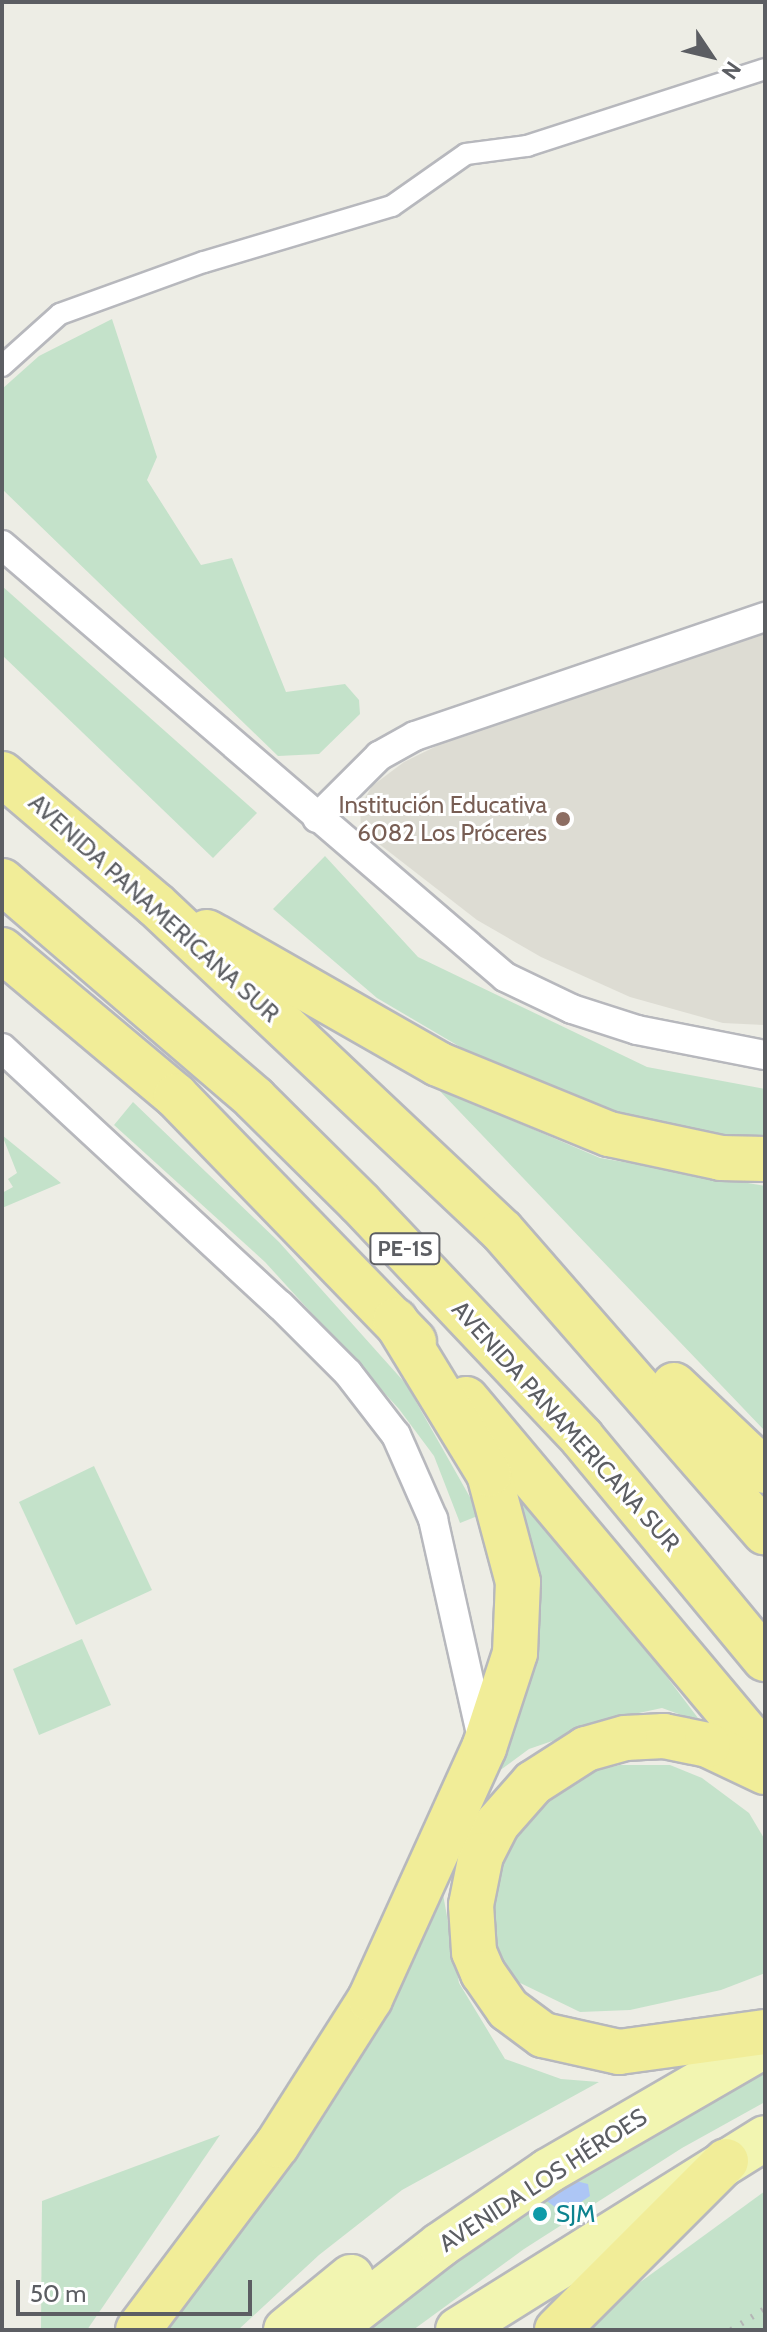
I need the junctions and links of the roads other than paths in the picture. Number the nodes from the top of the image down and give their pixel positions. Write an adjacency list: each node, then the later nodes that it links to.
1 (765, 69): 2 (street)
2 (2, 366)
3 (2, 545): 6 (street)
4 (765, 617): 6 (street)
5 (2, 774): 8 (highway, AVENIDA PANAMERICANA SUR)
6 (317, 818): 11 (street)
7 (2, 881): 17 (highway, AVENIDA PANAMERICANA SUR / PE-1S)
8 (156, 905): 12 (highway); 13 (highway, AVENIDA PANAMERICANA SUR)
9 (2, 950): 14 (highway)
10 (2, 1048): 18 (street)
11 (765, 1055)
12 (765, 1159)
13 (502, 1231): 15 (highway); 16 (highway, AVENIDA PANAMERICANA SUR)
14 (395, 1320): 18 (highway); 19 (highway)
15 (765, 1471)
16 (765, 1532)
17 (765, 1659)
18 (484, 1748): 27 (highway)
19 (765, 1755)
20 (765, 1772): 21 (highway)
21 (765, 2032)
22 (765, 2045): 25 (main road, AVENIDA LOS HÉROES)
23 (765, 2138): 24 (main road)
24 (726, 2161): 26 (main road); 32 (highway)
25 (440, 2245): 28 (main road); 29 (main road, AVENIDA LOS HÉROES)
26 (558, 2265): 30 (main road); 31 (main road)
27 (138, 2330)
28 (286, 2330)
29 (331, 2330)
30 (458, 2330)
31 (500, 2330)
32 (557, 2330)

